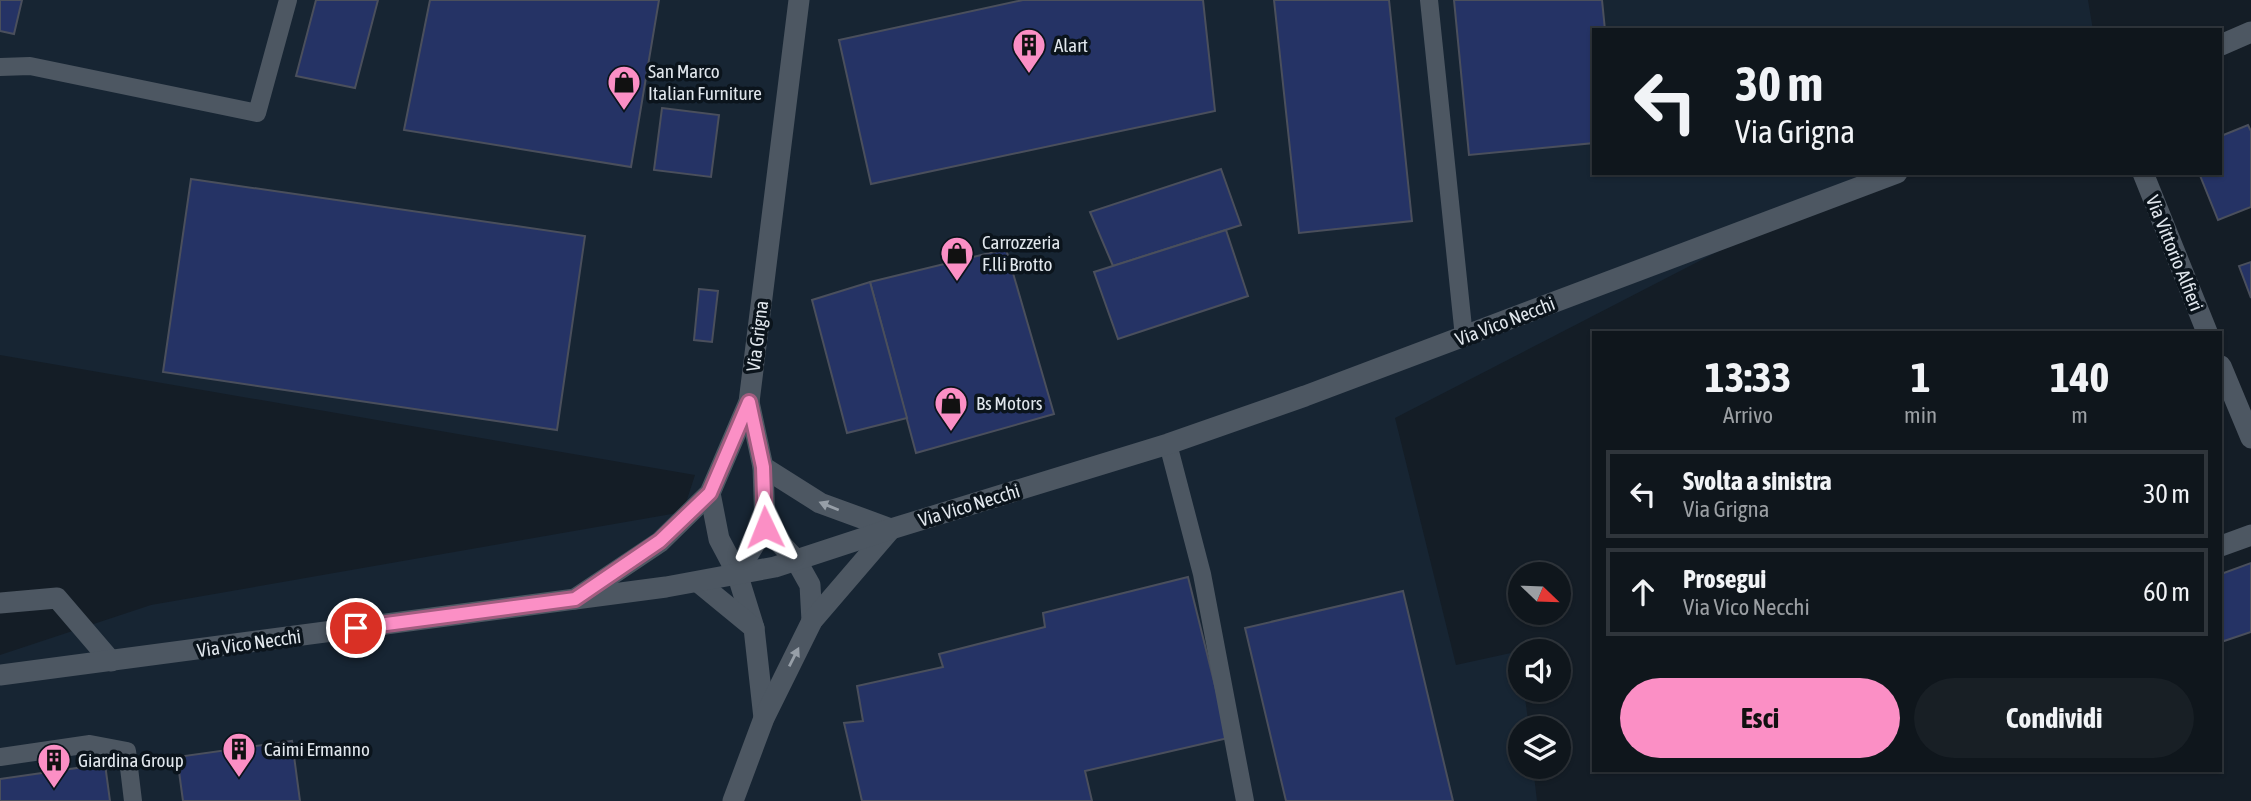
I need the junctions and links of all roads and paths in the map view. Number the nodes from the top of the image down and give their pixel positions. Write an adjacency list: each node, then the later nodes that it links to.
1 (288, 0): 6 (lane)
2 (799, 0): 13 (street, Via Grigna)
3 (1429, 0): 10 (lane)
4 (2251, 32): 5 (street)
5 (2222, 45)
6 (0, 67)
7 (1892, 175): 10 (street, Via Vico Necchi)
8 (2144, 175): 9 (street, Via Vittorio Alfieri)
9 (2207, 331)
10 (1464, 337): 15 (street, Via Vico Necchi)
11 (2222, 367): 12 (street)
12 (2241, 388): 14 (street)
13 (749, 402): 16 (street); 17 (street, Via Grigna)
14 (2251, 438)
15 (1168, 444): 19 (street, Via Vico Necchi); 35 (lane)
16 (763, 467): 18 (street); 19 (street, one-way to 16)
17 (710, 493): 23 (street); 25 (street, Via Grigna)
18 (765, 527): 22 (street); 23 (street)
19 (891, 529): 22 (street, Via Vico Necchi); 27 (street)
20 (2251, 535): 21 (street)
21 (2222, 546)
22 (796, 560): 23 (street, Via Vico Necchi); 27 (street)
23 (737, 573): 24 (street, Via Vico Necchi); 28 (street)
24 (698, 582): 25 (street, Via Vico Necchi); 28 (street)
25 (575, 599): 29 (street, Via Vico Necchi)
26 (0, 603): 29 (street)
27 (812, 621): 31 (street, one-way to 27)
28 (754, 628): 31 (street)
29 (111, 661): 30 (street, Via Vico Necchi)
30 (0, 675)
31 (764, 718): 34 (street)
32 (0, 757): 33 (lane)
33 (133, 801)
34 (733, 801)
35 (1245, 801)

